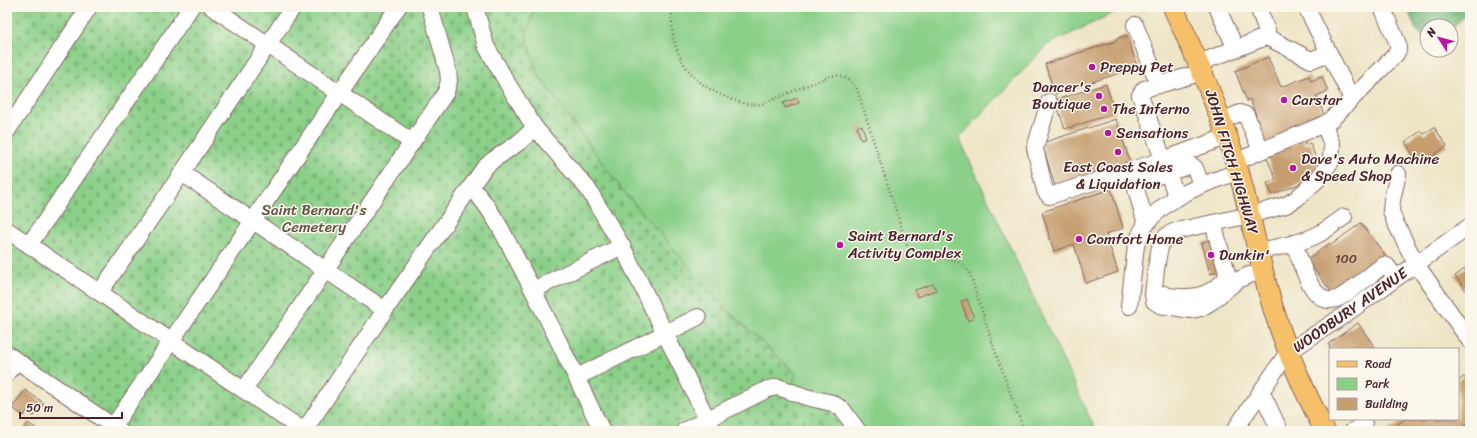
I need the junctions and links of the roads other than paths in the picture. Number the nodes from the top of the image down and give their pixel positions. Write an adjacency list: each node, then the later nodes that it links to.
1 (191, 7): 45 (street)
2 (212, 7): 15 (street)
3 (293, 7): 15 (street)
4 (398, 7): 20 (street)
5 (430, 7): 27 (street)
6 (475, 7): 24 (street)
7 (1173, 7): 18 (main road, JOHN FITCH HIGHWAY)
8 (1217, 7): 16 (street)
9 (1258, 7): 14 (street)
10 (1306, 7): 17 (street)
11 (1382, 7): 21 (street)
12 (85, 9): 26 (street)
13 (1135, 25): 19 (street)
14 (1265, 36): 16 (street); 17 (street)
15 (268, 44): 20 (street); 31 (street)
16 (1236, 49): 18 (street)
17 (1329, 53): 21 (street)
18 (1200, 67): 19 (street); 25 (main road, JOHN FITCH HIGHWAY)
19 (1159, 85): 29 (street)
20 (338, 93): 27 (street); 38 (street)
21 (1352, 99): 23 (street)
22 (1049, 102): 29 (street)
23 (1324, 124): 28 (street); 36 (street)
24 (535, 128): 34 (street); 46 (street)
25 (1224, 129): 28 (street); 29 (street); 30 (main road, JOHN FITCH HIGHWAY)
26 (7, 131)
27 (412, 142): 49 (street)
28 (1261, 150): 30 (street)
29 (1165, 166): 33 (street); 35 (street); 40 (street)
30 (1236, 167): 33 (street); 36 (main road, JOHN FITCH HIGHWAY)
31 (182, 173): 38 (street); 54 (street)
32 (1398, 174): 48 (street)
33 (1201, 186): 35 (street)
34 (471, 187): 53 (street); 57 (street)
35 (1177, 198): 40 (street)
36 (1250, 215): 39 (street); 47 (main road, JOHN FITCH HIGHWAY)
37 (1344, 217): 44 (street)
38 (254, 220): 49 (street); 61 (street)
39 (1217, 222): 43 (street); 43 (street); 52 (street)
40 (1146, 224): 56 (street)
41 (1470, 226): 48 (street, WOODBURY AVENUE)
42 (7, 230): 45 (street)
43 (1181, 230): 52 (street)
44 (1294, 243): 47 (street); 55 (street)
45 (29, 245): 54 (street)
46 (622, 246): 53 (street); 60 (street)
47 (1259, 251): 50 (main road, JOHN FITCH HIGHWAY)
48 (1416, 264): 51 (street, WOODBURY AVENUE); 62 (street)
49 (326, 269): 57 (street); 67 (street)
50 (1264, 272): 52 (street); 63 (main road, JOHN FITCH HIGHWAY)
51 (1396, 278): 55 (street); 58 (street, WOODBURY AVENUE)
52 (1236, 281)
53 (533, 290): 66 (street)
54 (100, 292): 61 (street)
55 (1339, 298): 58 (street)
56 (1129, 306)
57 (385, 310): 71 (street)
58 (1348, 312): 63 (street, WOODBURY AVENUE)
59 (698, 317): 60 (street)
60 (666, 334): 66 (street); 69 (street)
61 (172, 340): 67 (street); 70 (street)
62 (1470, 341)
63 (1288, 352): 68 (street, WOODBURY AVENUE); 77 (main road, JOHN FITCH HIGHWAY)
64 (12, 357): 65 (street); 70 (street)
65 (7, 373)
66 (577, 377): 72 (street)
67 (244, 390): 71 (street)
68 (1261, 391): 75 (street, WOODBURY AVENUE); 76 (street)
69 (710, 426): 73 (street); 74 (street)
70 (114, 429)
71 (304, 431)
72 (602, 431)
73 (684, 431)
74 (858, 431)
75 (1234, 431)
76 (1280, 431)
77 (1324, 431)

